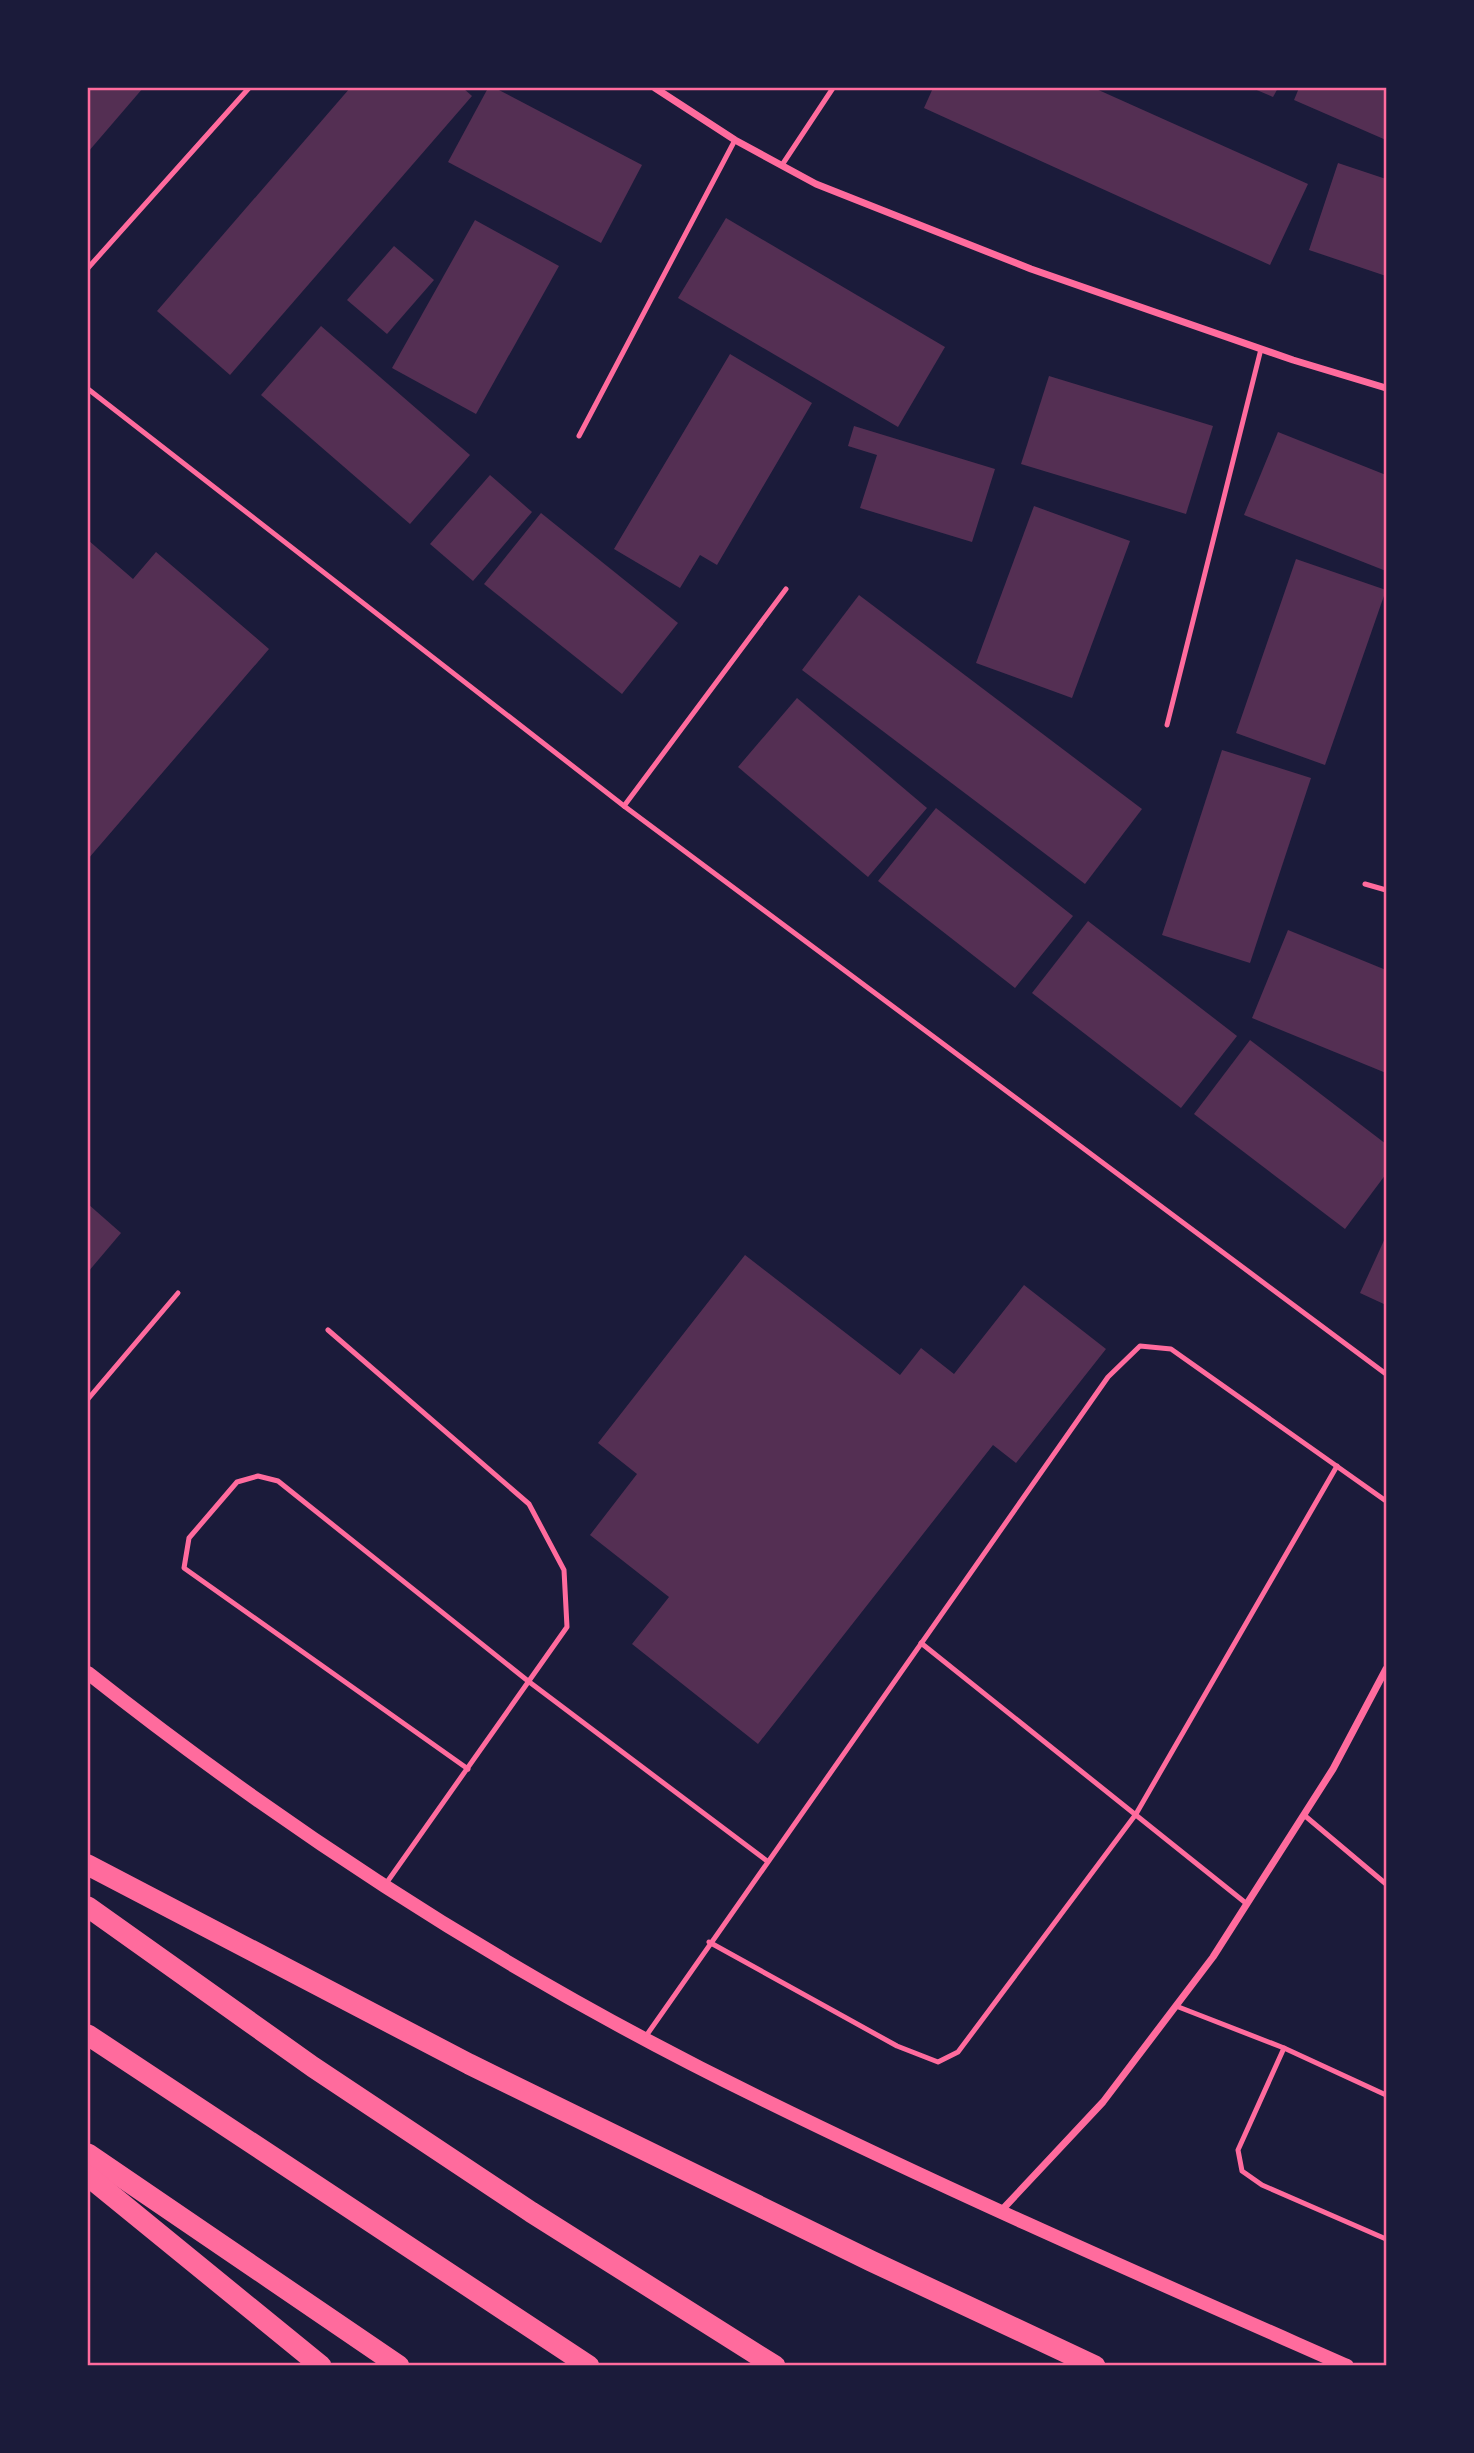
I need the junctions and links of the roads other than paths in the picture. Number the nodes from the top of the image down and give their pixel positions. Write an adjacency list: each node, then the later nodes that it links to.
1 (249, 88): 7 (lane)
2 (655, 88): 4 (street)
3 (833, 88): 6 (lane)
4 (667, 91): 5 (street)
5 (735, 140): 6 (street); 11 (lane)
6 (782, 165): 8 (street)
7 (88, 268)
8 (1261, 349): 10 (street); 13 (lane)
9 (88, 388): 14 (lane)
10 (1387, 388)
11 (579, 436)
12 (786, 589): 14 (lane)
13 (1167, 724)
14 (624, 806): 19 (lane)
15 (1366, 884): 16 (lane)
16 (1387, 890)
17 (178, 1293): 20 (lane)
18 (328, 1330): 26 (lane)
19 (1387, 1374)
20 (88, 1399)
21 (1337, 1466): 22 (lane); 23 (lane); 28 (lane)
22 (1387, 1501)
23 (921, 1643): 28 (lane); 30 (lane)
24 (1387, 1669): 29 (street)
25 (88, 1673): 33 (main road)
26 (528, 1681): 27 (lane); 27 (lane); 30 (lane)
27 (468, 1769): 33 (lane)
28 (1136, 1814): 34 (lane); 36 (lane)
29 (1304, 1815): 32 (lane); 34 (street)
30 (767, 1861): 36 (lane)
31 (88, 1865): 50 (highway)
32 (1387, 1884)
33 (385, 1885): 39 (main road)
34 (1247, 1904): 37 (street)
35 (88, 1907): 49 (highway)
36 (709, 1942): 39 (lane)
37 (1176, 2006): 40 (lane); 44 (street)
38 (88, 2035): 48 (highway)
39 (644, 2038): 44 (main road)
40 (1284, 2048): 41 (lane); 45 (lane)
41 (1387, 2095)
42 (88, 2154): 47 (highway)
43 (88, 2176): 46 (highway)
44 (1000, 2212): 51 (main road)
45 (1387, 2239)
46 (321, 2365)
47 (399, 2365)
48 (589, 2365)
49 (775, 2365)
50 (1096, 2365)
51 (1346, 2365)

